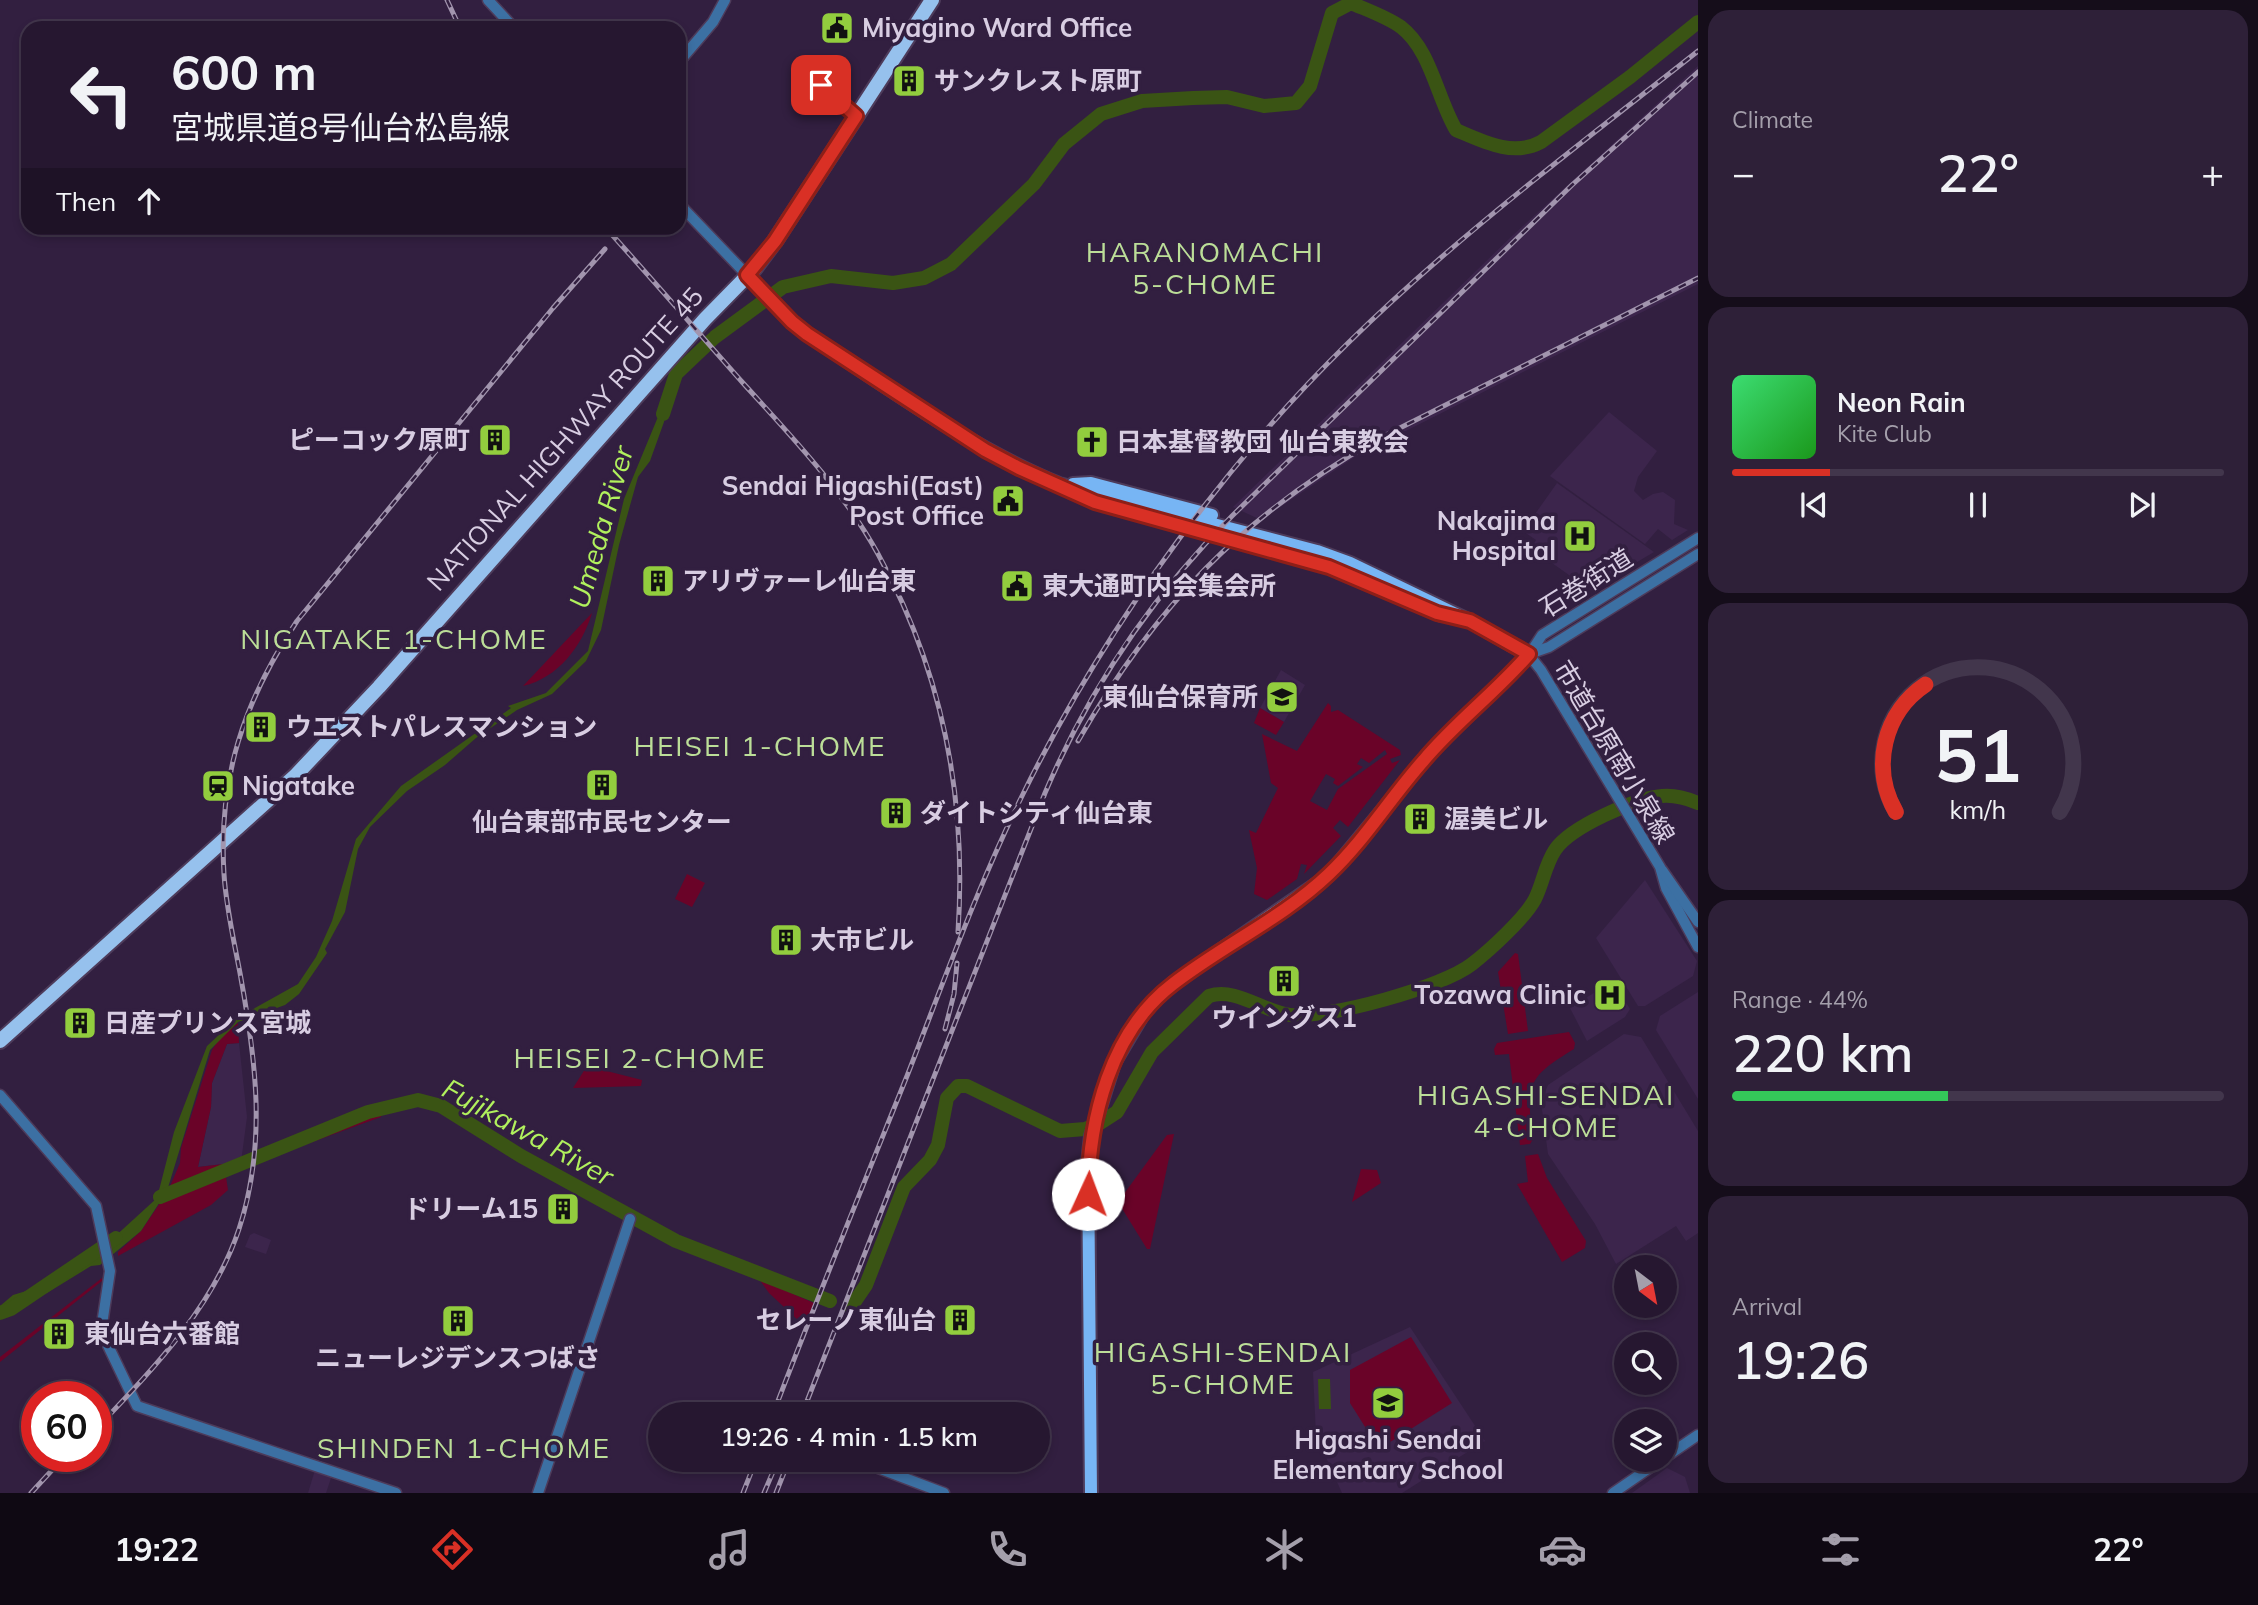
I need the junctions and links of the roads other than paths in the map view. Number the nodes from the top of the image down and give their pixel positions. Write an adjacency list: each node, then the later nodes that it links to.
1 (488, 0): 4 (street)
2 (725, 0): 5 (street)
3 (932, 0): 7 (highway, NATIONAL HIGHWAY ROUTE 45)
4 (508, 21)
5 (686, 54)
6 (815, 81): 7 (main road)
7 (856, 116): 9 (highway, NATIONAL HIGHWAY ROUTE 45)
8 (686, 211): 9 (street)
9 (747, 275): 10 (main road); 18 (highway, NATIONAL HIGHWAY ROUTE 45)
10 (1059, 484): 13 (main road); 14 (main road)
11 (1698, 538): 14 (street, 石巻街道)
12 (1698, 554): 14 (street, 石巻街道)
13 (1410, 583)
14 (1529, 654): 15 (street, 市道台原南小泉線); 28 (main road)
15 (1660, 867): 16 (street); 17 (street, 市道台原南小泉線)
16 (1698, 922)
17 (1698, 947)
18 (0, 1041)
19 (0, 1095): 25 (street)
20 (630, 1219): 26 (street)
21 (1698, 1435): 22 (street)
22 (1677, 1449)
23 (889, 1472): 27 (street)
24 (1644, 1472): 29 (street)
25 (396, 1493)
26 (538, 1493)
27 (944, 1493)
28 (1091, 1493)
29 (1613, 1493)

